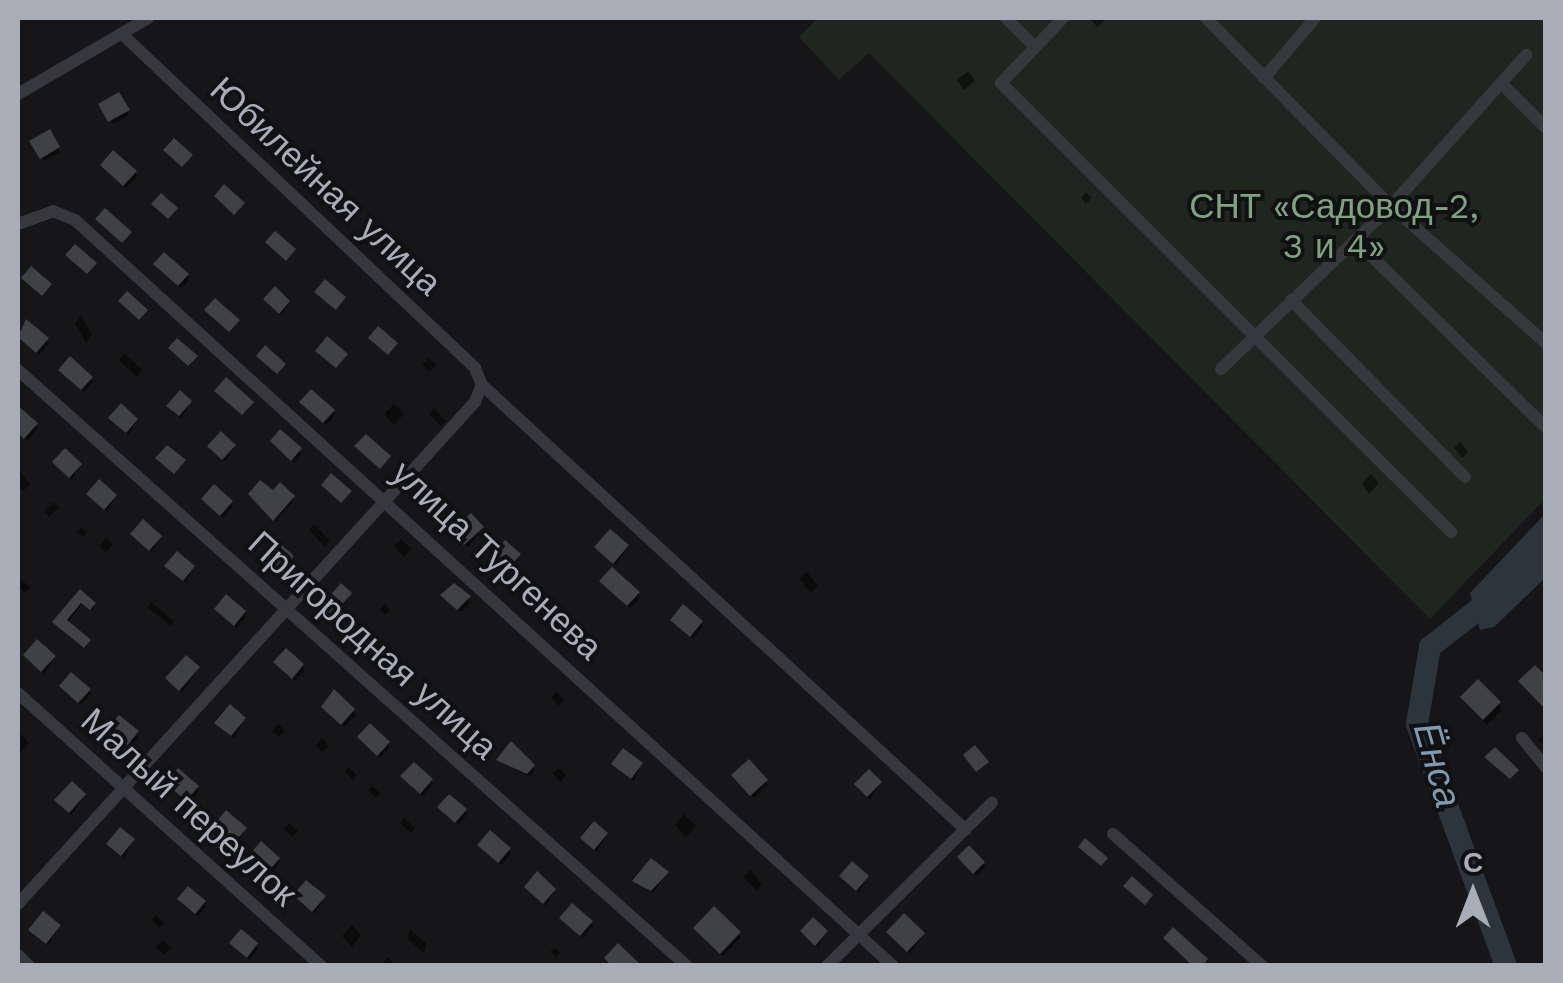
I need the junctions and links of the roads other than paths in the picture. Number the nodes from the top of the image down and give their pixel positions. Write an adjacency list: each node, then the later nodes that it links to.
1 (148, 18): 6 (street)
2 (1006, 18): 7 (street)
3 (1064, 18): 7 (street)
4 (1206, 18): 9 (street)
5 (1314, 18): 9 (street)
6 (122, 34): 11 (street); 21 (street, Юбилейная улица)
7 (1036, 46): 17 (street)
8 (1526, 55): 10 (street)
9 (1264, 78): 13 (street)
10 (1501, 83): 12 (street); 13 (street)
11 (18, 94)
12 (1546, 128)
13 (1391, 206): 15 (street); 18 (street)
14 (18, 224): 24 (street, улица Тургенева)
15 (1355, 240): 16 (street); 22 (street)
16 (1291, 300): 17 (street); 23 (street)
17 (1255, 336): 19 (street); 25 (street)
18 (1546, 343)
19 (1222, 369)
20 (18, 370): 26 (street, Пригородная улица)
21 (482, 385): 24 (street); 32 (street, Юбилейная улица)
22 (1546, 428)
23 (1465, 476)
24 (386, 498): 26 (street); 35 (street, улица Тургенева)
25 (1451, 532)
26 (286, 606): 30 (street); 39 (street, Пригородная улица)
27 (18, 693): 30 (street, Малый переулок)
28 (1522, 738): 29 (street)
29 (1546, 768)
30 (123, 788): 34 (street); 38 (street, Малый переулок)
31 (992, 803): 32 (street)
32 (966, 830): 35 (street)
33 (1113, 834): 42 (street)
34 (18, 904)
35 (858, 934): 40 (street); 41 (street, улица Тургенева)
36 (18, 955): 37 (street)
37 (28, 966)
38 (321, 966)
39 (687, 966)
40 (827, 966)
41 (893, 966)
42 (1262, 966)

